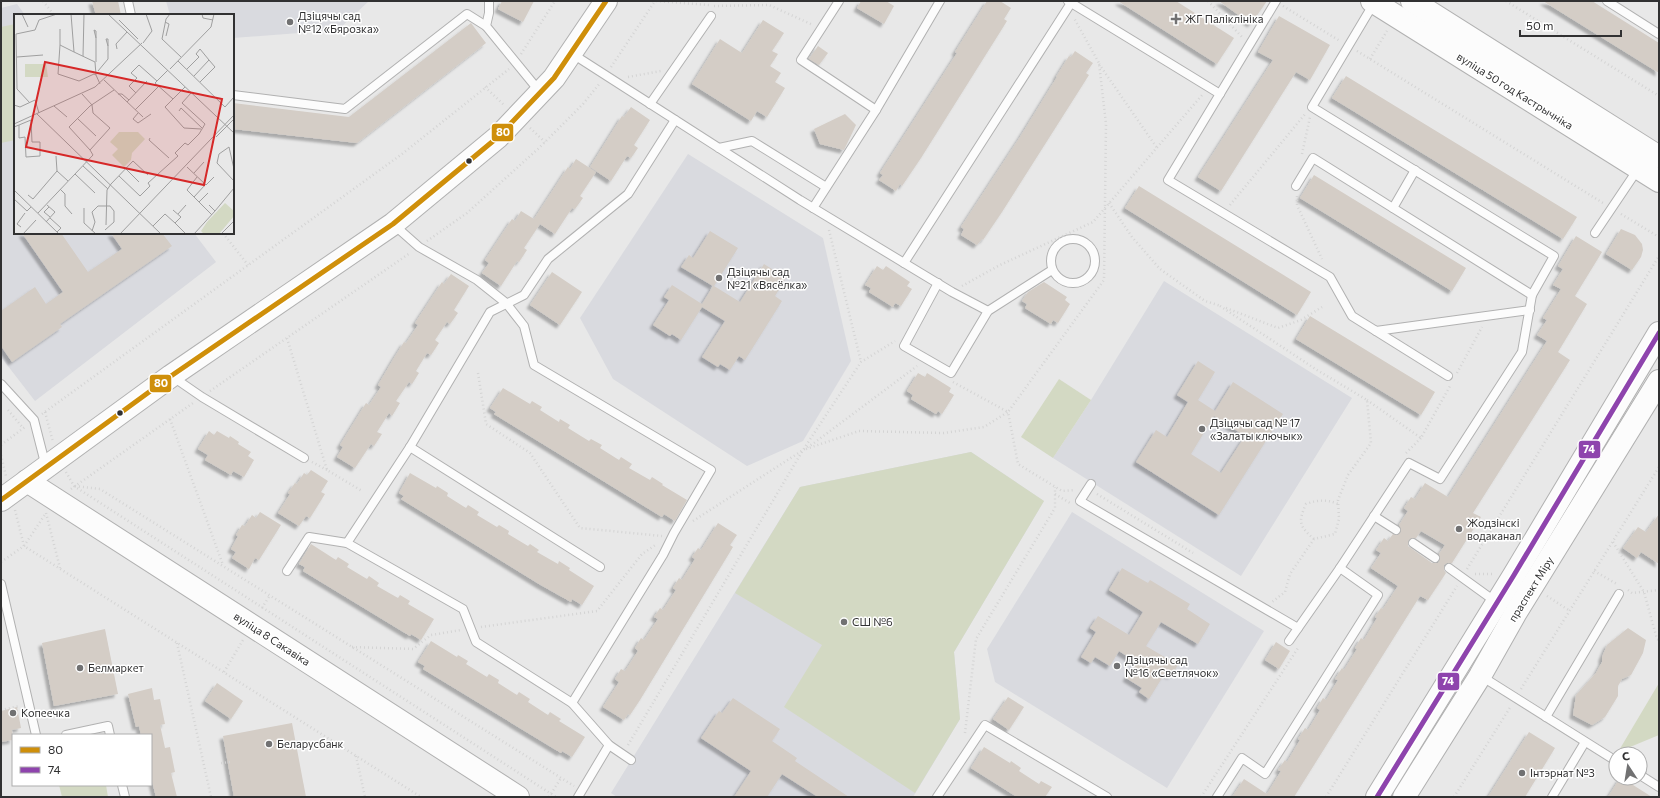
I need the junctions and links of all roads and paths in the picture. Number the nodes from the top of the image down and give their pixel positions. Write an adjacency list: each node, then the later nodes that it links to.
1 (43, 1): 16 (path)
2 (128, 1): 17 (lane)
3 (489, 1): 19 (lane)
4 (555, 1): 25 (path)
5 (606, 1): 24 (main road)
6 (655, 1): 20 (path); 28 (path)
7 (838, 1): 20 (lane)
8 (940, 1): 40 (lane)
9 (1208, 1): 22 (path)
10 (1276, 1): 23 (path); 35 (lane)
11 (1412, 1): 45 (main road, вуліца 50 год Кастрычніка)
12 (1506, 1): 37 (path)
13 (1607, 1): 21 (lane)
14 (1373, 2): 23 (lane); 46 (main road, вуліца 50 год Кастрычніка)
15 (1069, 3): 26 (path); 33 (lane); 64 (lane)
16 (53, 14)
17 (131, 14)
18 (711, 16): 27 (lane)
19 (486, 26): 25 (lane); 36 (lane)
20 (821, 29): 40 (lane)
21 (1659, 34)
22 (1238, 44)
23 (1348, 46): 39 (lane); 55 (path)
24 (570, 53): 29 (lane); 34 (main road)
25 (515, 63): 34 (lane); 65 (path)
26 (1099, 63): 43 (path); 52 (path)
27 (674, 68): 30 (path); 38 (lane)
28 (615, 72)
29 (606, 75): 31 (path); 38 (lane)
30 (625, 77)
31 (600, 83): 32 (path); 62 (path)
32 (606, 87)
33 (1209, 87): 35 (lane); 43 (path)
34 (540, 92): 57 (main road)
35 (1220, 94): 56 (lane)
36 (234, 95)
37 (1659, 96)
38 (650, 104): 41 (lane)
39 (1312, 107): 44 (path); 47 (lane); 56 (path)
40 (876, 110): 50 (lane)
41 (675, 120): 42 (lane); 71 (lane)
42 (719, 148): 50 (lane); 53 (lane)
43 (1157, 148): 51 (path)
44 (1302, 157)
45 (1659, 157)
46 (1639, 168): 48 (main road, вуліца 50 год Кастрычніка); 55 (lane)
47 (1415, 170): 54 (lane); 70 (lane)
48 (1659, 181)
49 (1296, 186): 54 (lane); 67 (path)
50 (826, 187): 53 (lane)
51 (1109, 203): 52 (path); 72 (path)
52 (1106, 207): 69 (path); 90 (path)
53 (813, 208): 64 (lane)
54 (1393, 208): 70 (lane)
55 (1612, 208): 59 (lane); 61 (path)
56 (1223, 213): 67 (lane)
57 (393, 224): 62 (lane); 83 (main road)
58 (822, 226): 81 (path)
59 (1595, 232)
60 (224, 234): 65 (path)
61 (1659, 237)
62 (419, 247): 71 (lane); 80 (path)
63 (1659, 256): 125 (path)
64 (904, 263): 68 (lane)
65 (248, 265): 92 (path)
66 (1052, 270): 66 (lane); 75 (lane)
67 (1330, 277): 78 (lane)
68 (938, 283): 69 (lane); 77 (lane)
69 (952, 292): 75 (lane)
70 (1532, 295): 74 (lane)
71 (506, 303): 95 (lane); 138 (lane)
72 (1220, 306): 73 (path); 88 (path)
73 (1322, 307)
74 (1530, 310): 76 (lane); 109 (lane)
75 (988, 311): 77 (lane)
76 (1488, 316): 78 (lane); 84 (path)
77 (913, 330): 81 (path)
78 (1376, 331): 84 (lane)
79 (1659, 333): 129 (main road, праспект Міру)
80 (287, 338): 87 (path); 100 (path)
81 (861, 362): 96 (path)
82 (478, 373): 111 (path)
83 (171, 376): 87 (lane); 98 (main road)
84 (1451, 379): 88 (path)
85 (1659, 381): 130 (main road, праспект Міру)
86 (1, 384): 92 (lane)
87 (202, 397): 91 (path); 97 (lane)
88 (1367, 400): 107 (path)
89 (5, 406): 93 (path)
90 (1008, 412): 96 (path); 103 (path)
91 (170, 419): 102 (path); 119 (path)
92 (34, 420): 93 (path); 98 (lane)
93 (23, 428): 94 (path)
94 (1, 445)
95 (410, 447): 114 (lane); 120 (lane)
96 (803, 450): 148 (path)
97 (304, 458): 100 (path)
98 (46, 467): 101 (main road)
99 (1659, 467): 113 (path)
100 (327, 470): 105 (path)
101 (27, 481): 106 (main road); 164 (main road, вуліца 8 Сакавіка)
102 (74, 486): 119 (path); 159 (path)
103 (1055, 486): 104 (path); 145 (path)
104 (1090, 486): 116 (path); 131 (lane)
105 (362, 491)
106 (1, 500)
107 (1338, 504): 112 (path); 112 (path)
108 (46, 513): 123 (path)
109 (1374, 516): 110 (lane); 121 (lane)
110 (1396, 530)
111 (668, 536)
112 (1314, 539): 128 (path)
113 (1613, 542): 132 (path); 137 (path)
114 (347, 543): 124 (lane); 138 (lane)
115 (1413, 543): 117 (lane)
116 (1193, 553)
117 (1435, 558)
118 (1, 562): 123 (path)
119 (223, 566): 154 (path)
120 (600, 567)
121 (1340, 568): 131 (lane); 169 (lane)
122 (1449, 568): 125 (lane)
123 (60, 569): 134 (path)
124 (287, 571)
125 (1462, 577): 129 (lane); 170 (path)
126 (1, 584): 139 (lane)
127 (1619, 594): 141 (lane)
128 (1266, 598)
129 (1497, 603): 130 (main road); 171 (main road, праспект Міру)
130 (1515, 614): 136 (main road, праспект Міру)
131 (1298, 628): 133 (lane)
132 (1659, 640)
133 (1289, 641)
134 (176, 642): 149 (path); 161 (path)
135 (1299, 646): 168 (path)
136 (1480, 676): 137 (lane); 172 (main road, праспект Міру)
137 (1516, 698): 141 (lane); 173 (path)
138 (572, 703): 147 (lane)
139 (29, 704): 140 (path); 142 (lane)
140 (1, 710)
141 (1546, 717): 146 (lane)
142 (36, 734)
143 (71, 734): 144 (lane)
144 (110, 734)
145 (962, 738)
146 (1586, 742): 150 (lane); 174 (lane)
147 (609, 745): 148 (lane); 158 (lane)
148 (622, 754): 151 (lane)
149 (356, 756): 162 (path); 163 (path)
150 (1608, 756)
151 (631, 760)
152 (231, 762): 153 (path)
153 (221, 763)
154 (561, 778): 158 (path); 159 (path)
155 (1648, 780): 157 (lane)
156 (122, 786): 160 (lane)
157 (1659, 787)
158 (580, 794)
159 (550, 795): 165 (path)
160 (125, 797)
161 (211, 797)
162 (365, 797)
163 (421, 797)
164 (518, 797)
165 (556, 797)
166 (937, 797): 167 (lane)
167 (1107, 797)
168 (1201, 797)
169 (1217, 797)
170 (1326, 797)
171 (1377, 797)
172 (1404, 797)
173 (1454, 797)
174 (1552, 797)

